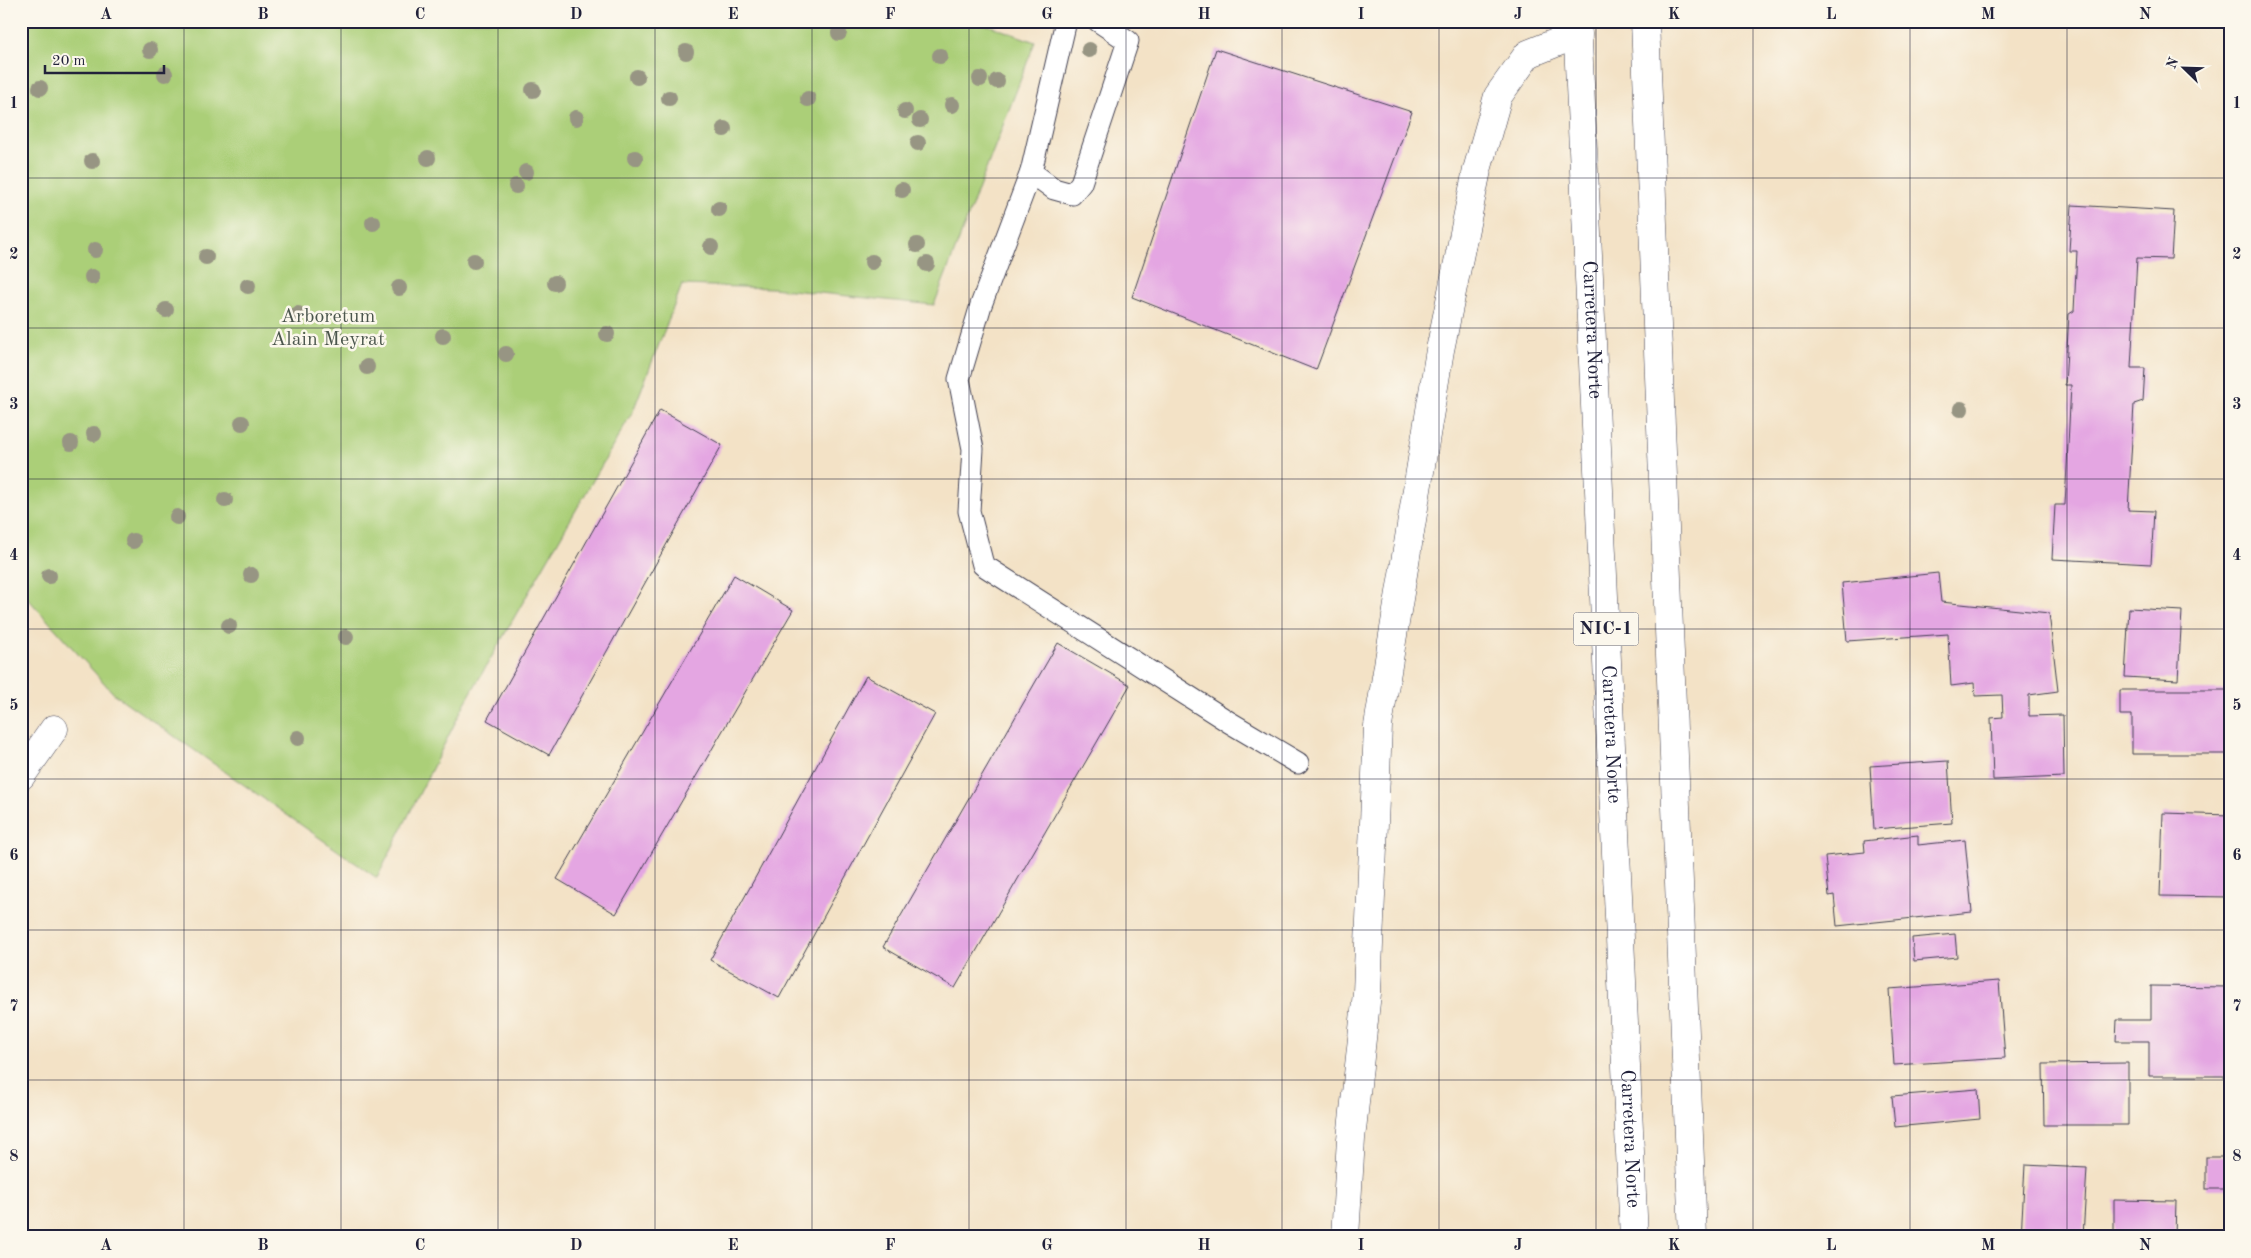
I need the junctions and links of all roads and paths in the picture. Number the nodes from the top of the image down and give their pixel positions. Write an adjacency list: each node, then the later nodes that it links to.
1 (1066, 21): 5 (lane)
2 (1098, 21): 5 (lane)
3 (1645, 21): 11 (main road, NIC-1)
4 (1577, 27): 9 (main road); 10 (main road, Carretera Norte / NIC-1)
5 (1031, 172): 7 (lane)
6 (54, 729): 8 (main road)
7 (1298, 762)
8 (21, 776)
9 (1345, 1237)
10 (1634, 1237)
11 (1693, 1237)

